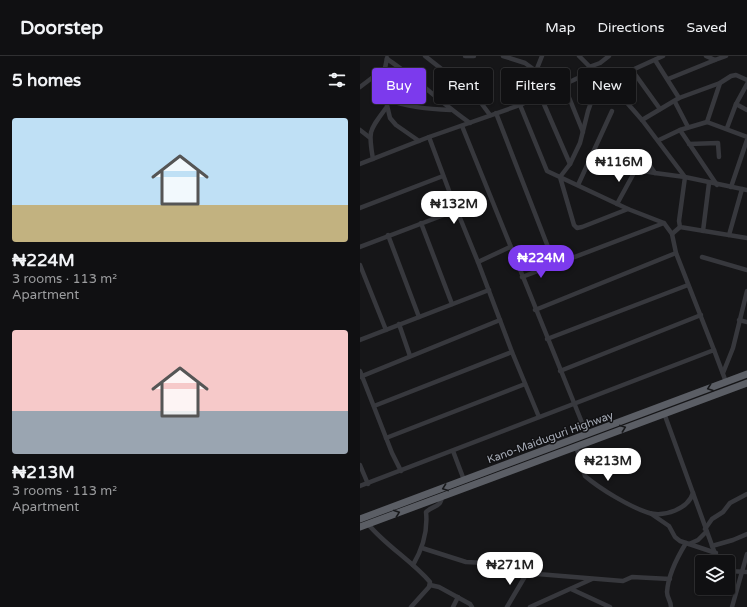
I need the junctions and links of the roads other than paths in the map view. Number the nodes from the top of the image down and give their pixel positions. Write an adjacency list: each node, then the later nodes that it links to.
1 (425, 56): 41 (street)
2 (465, 56): 3 (street)
3 (474, 56)
4 (503, 56): 15 (street)
5 (542, 56): 16 (street)
6 (579, 56): 17 (street)
7 (609, 56): 18 (street)
8 (663, 56): 12 (street)
9 (706, 56): 13 (street)
10 (726, 56): 13 (street)
11 (387, 58): 14 (street); 37 (street)
12 (656, 60): 19 (street); 21 (street)
13 (715, 60): 21 (street)
14 (386, 67): 25 (street)
15 (532, 68)
16 (537, 68)
17 (590, 68)
18 (592, 68)
19 (636, 68)
20 (636, 76): 36 (street)
21 (668, 79): 27 (street)
22 (747, 80): 23 (street)
23 (720, 83): 27 (street); 43 (street)
24 (747, 84): 33 (street)
25 (360, 87)
26 (570, 100): 50 (street)
27 (677, 100): 36 (street); 46 (street)
28 (386, 104): 35 (street)
29 (398, 104): 37 (street)
30 (544, 104): 61 (street)
31 (590, 104): 50 (street)
32 (628, 104): 42 (street)
33 (736, 104): 38 (street); 47 (street)
34 (520, 105): 40 (street); 66 (street)
35 (386, 108): 51 (street); 55 (street)
36 (660, 109): 42 (street)
37 (451, 110): 44 (street)
38 (747, 110)
39 (612, 111): 57 (street)
40 (496, 113): 41 (street); 91 (street)
41 (490, 115): 44 (street)
42 (642, 120): 54 (street)
43 (707, 122): 46 (street); 47 (street)
44 (470, 123): 45 (street)
45 (462, 126): 52 (street); 86 (street)
46 (688, 127): 48 (street)
47 (727, 128): 53 (street)
48 (680, 130): 54 (street); 56 (street)
49 (361, 132): 51 (street)
50 (583, 133): 61 (street)
51 (369, 137): 59 (street)
52 (429, 137): 55 (street); 65 (street)
53 (747, 139): 71 (street)
54 (659, 140): 67 (street)
55 (419, 141): 59 (street)
56 (690, 144): 58 (street); 70 (street)
57 (593, 152): 62 (street); 69 (street)
58 (719, 157)
59 (374, 159): 60 (street)
60 (360, 164)
61 (570, 164): 66 (street)
62 (626, 168): 63 (street); 64 (street)
63 (635, 171): 64 (street); 73 (street)
64 (654, 173): 67 (street)
65 (443, 176): 74 (street); 76 (street)
66 (560, 176): 69 (street); 75 (street)
67 (686, 177): 68 (street); 79 (street)
68 (709, 183): 70 (street); 80 (street)
69 (578, 185): 73 (street)
70 (717, 185): 71 (street)
71 (731, 187): 72 (street)
72 (744, 189): 83 (street)
73 (617, 204): 75 (street)
74 (360, 208)
75 (628, 209): 78 (street)
76 (456, 210): 77 (street); 89 (street)
77 (421, 223): 82 (street); 97 (street)
78 (664, 223): 81 (street); 91 (street)
79 (680, 227): 80 (street); 81 (street)
80 (702, 231): 83 (street)
81 (672, 234): 87 (street)
82 (388, 235): 85 (street); 100 (street)
83 (729, 235): 84 (street)
84 (747, 238)
85 (360, 247)
86 (510, 247): 89 (street); 93 (street)
87 (676, 253): 94 (street); 98 (street)
88 (702, 257): 92 (street)
89 (478, 262): 95 (street)
90 (360, 265): 105 (street)
91 (555, 265): 93 (street)
92 (747, 270)
93 (522, 277): 98 (street)
94 (688, 285): 99 (street); 106 (street)
95 (489, 290): 97 (street); 101 (street)
96 (747, 294): 102 (street)
97 (452, 304): 100 (street)
98 (535, 310): 106 (street)
99 (701, 314): 108 (street); 112 (street)
100 (419, 317): 104 (street)
101 (500, 320): 109 (street); 110 (street)
102 (739, 320): 103 (street); 113 (street)
103 (747, 322)
104 (399, 324): 105 (street); 110 (street)
105 (386, 330): 107 (street)
106 (547, 339): 112 (street)
107 (360, 340)
108 (714, 350): 113 (street); 119 (street)
109 (512, 352): 118 (street); 120 (street)
110 (410, 356): 115 (street)
111 (360, 371): 115 (street)
112 (560, 371): 119 (street)
113 (724, 373): 116 (street)
114 (747, 374): 116 (highway, Kano-Maiduguri Highway)
115 (361, 376): 120 (street)
116 (726, 382): 123 (highway, Kano-Maiduguri Highway, one-way to 123)
117 (747, 383): 121 (highway, Kano-Maiduguri Highway)
118 (525, 384): 122 (street); 124 (street)
119 (573, 403): 122 (street); 123 (street)
120 (374, 406): 124 (street)
121 (664, 413): 125 (highway, Kano-Maiduguri Highway, one-way to 121); 132 (street)
122 (539, 417): 126 (street)
123 (587, 435): 129 (highway, Kano-Maiduguri Highway)
124 (386, 438): 128 (street)
125 (576, 446): 134 (highway, Kano-Maiduguri Highway); 135 (street)
126 (453, 451): 128 (street); 129 (street)
127 (360, 465): 130 (street)
128 (401, 471): 130 (street)
129 (464, 480): 136 (highway, Kano-Maiduguri Highway, one-way to 136)
130 (368, 484): 131 (street)
131 (360, 486)
132 (693, 493): 135 (street); 139 (street)
133 (747, 494): 139 (street)
134 (442, 496): 137 (highway, Kano-Maiduguri Highway, one-way to 134); 143 (street)
135 (649, 512): 141 (street)
136 (360, 519)
137 (368, 524): 138 (highway, Kano-Maiduguri Highway); 146 (street)
138 (360, 527)
139 (706, 531): 141 (street); 142 (street)
140 (747, 534): 142 (street)
141 (687, 543): 144 (street); 150 (street)
142 (712, 546): 144 (street)
143 (422, 548): 146 (street); 147 (street)
144 (716, 553)
145 (747, 554): 148 (street)
146 (413, 564): 151 (street)
147 (527, 573): 149 (street); 157 (street)
148 (744, 573): 161 (street)
149 (594, 578): 150 (street); 152 (street)
150 (670, 579): 160 (street)
151 (430, 585): 153 (street); 155 (street)
152 (571, 589): 158 (street); 159 (street)
153 (458, 597): 154 (street); 156 (street)
154 (471, 606)
155 (410, 607)
156 (453, 607)
157 (507, 607)
158 (530, 607)
159 (610, 607)
160 (670, 607)
161 (732, 607)

